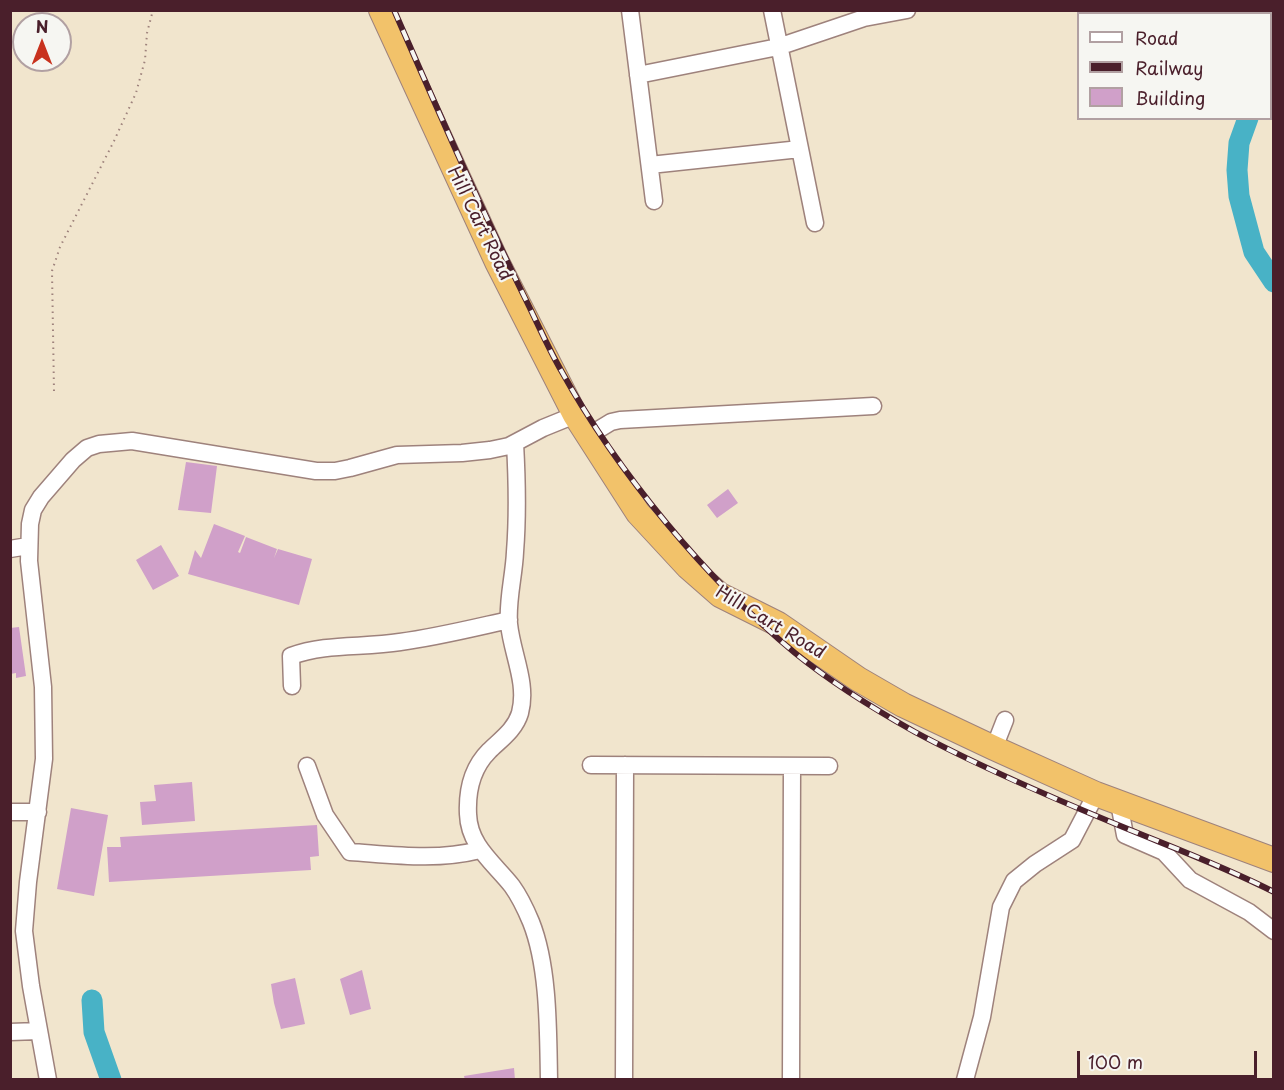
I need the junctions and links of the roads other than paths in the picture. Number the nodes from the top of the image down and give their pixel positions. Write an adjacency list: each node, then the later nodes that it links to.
1 (381, 10): 13 (highway, Hill Cart Road)
2 (630, 10): 7 (street)
3 (772, 10): 6 (street)
4 (907, 10): 5 (street)
5 (863, 14): 6 (street)
6 (778, 47): 7 (street); 8 (street)
7 (638, 75): 9 (street)
8 (800, 150): 9 (street); 11 (street)
9 (650, 165): 10 (street)
10 (654, 201)
11 (815, 223)
12 (873, 406): 14 (street)
13 (575, 415): 14 (highway, Hill Cart Road); 15 (street)
14 (588, 435): 21 (highway, Hill Cart Road)
15 (515, 443): 16 (street); 18 (street)
16 (28, 546): 17 (street); 30 (street)
17 (10, 549)
18 (509, 620): 19 (street); 31 (street)
19 (292, 686)
20 (1005, 720): 21 (street)
21 (994, 748): 27 (highway, Hill Cart Road)
22 (591, 765): 23 (street)
23 (625, 765): 25 (street); 38 (street)
24 (307, 766): 31 (street)
25 (792, 766): 26 (street); 39 (street)
26 (829, 766)
27 (1096, 794): 28 (highway, Hill Cart Road); 40 (street)
28 (1119, 803): 32 (highway, Hill Cart Road); 33 (street)
29 (10, 812): 30 (street)
30 (38, 812): 34 (street)
31 (480, 850): 37 (street)
32 (1274, 860)
33 (1274, 931)
34 (39, 1031): 35 (street); 36 (street)
35 (10, 1032)
36 (48, 1080)
37 (549, 1080)
38 (624, 1080)
39 (791, 1080)
40 (965, 1080)

